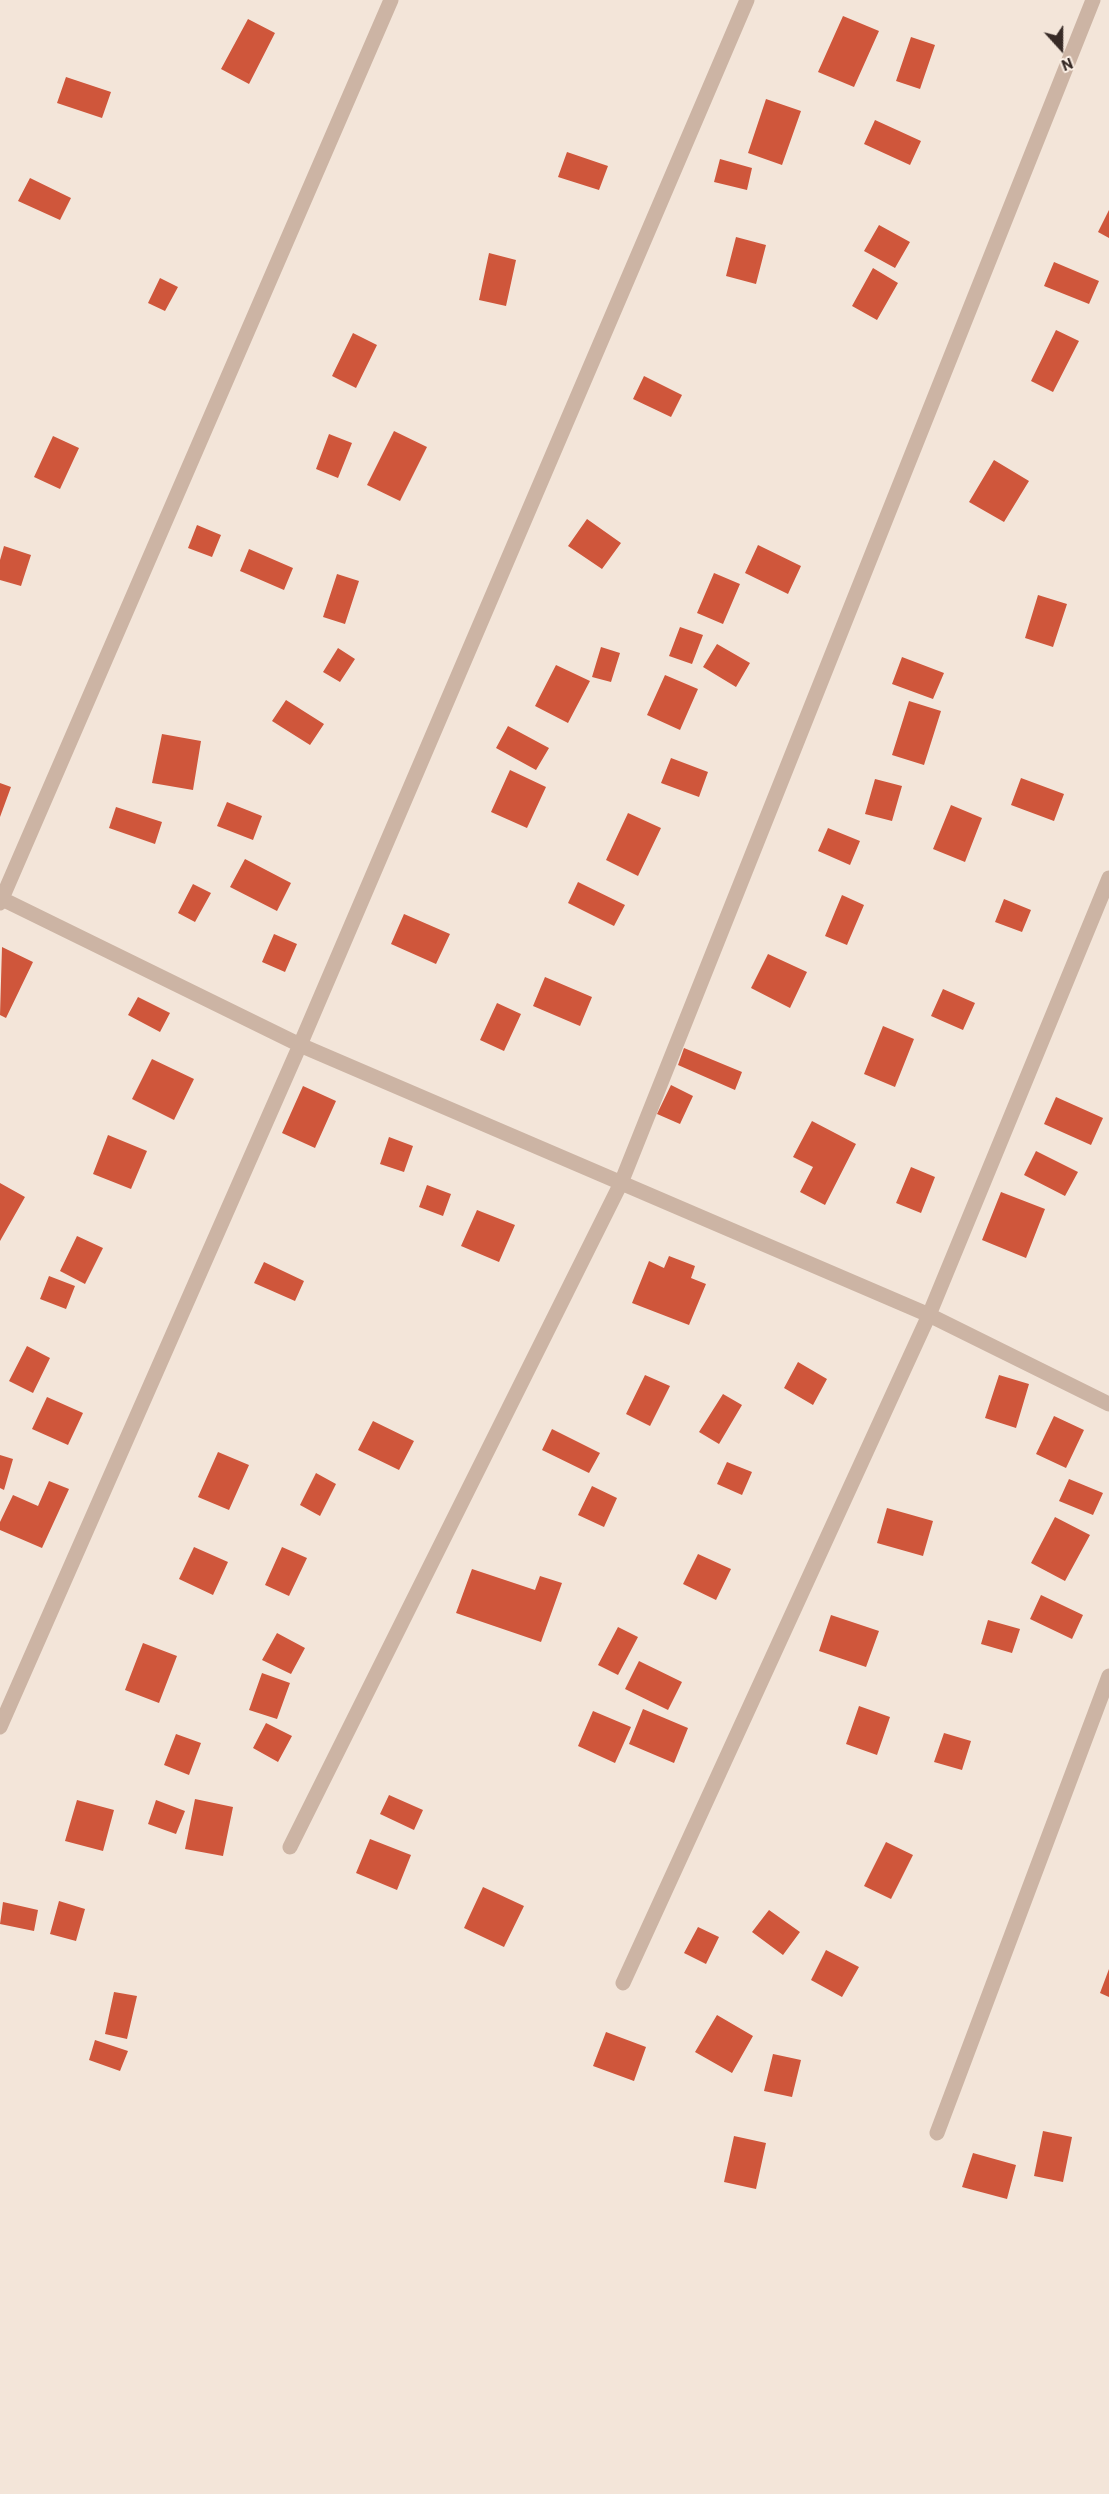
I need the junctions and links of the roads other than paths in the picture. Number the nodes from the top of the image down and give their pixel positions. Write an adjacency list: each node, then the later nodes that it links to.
1 (391, 0): 5 (street)
2 (747, 0): 6 (street)
3 (1093, 0): 7 (street)
4 (1109, 878): 8 (street)
5 (1, 900): 6 (street)
6 (300, 1045): 7 (street); 11 (street)
7 (621, 1183): 8 (street); 12 (street)
8 (929, 1315): 9 (street); 13 (street)
9 (1109, 1404)
10 (1109, 1676): 14 (street)
11 (0, 1727)
12 (290, 1847)
13 (623, 1983)
14 (937, 2133)

